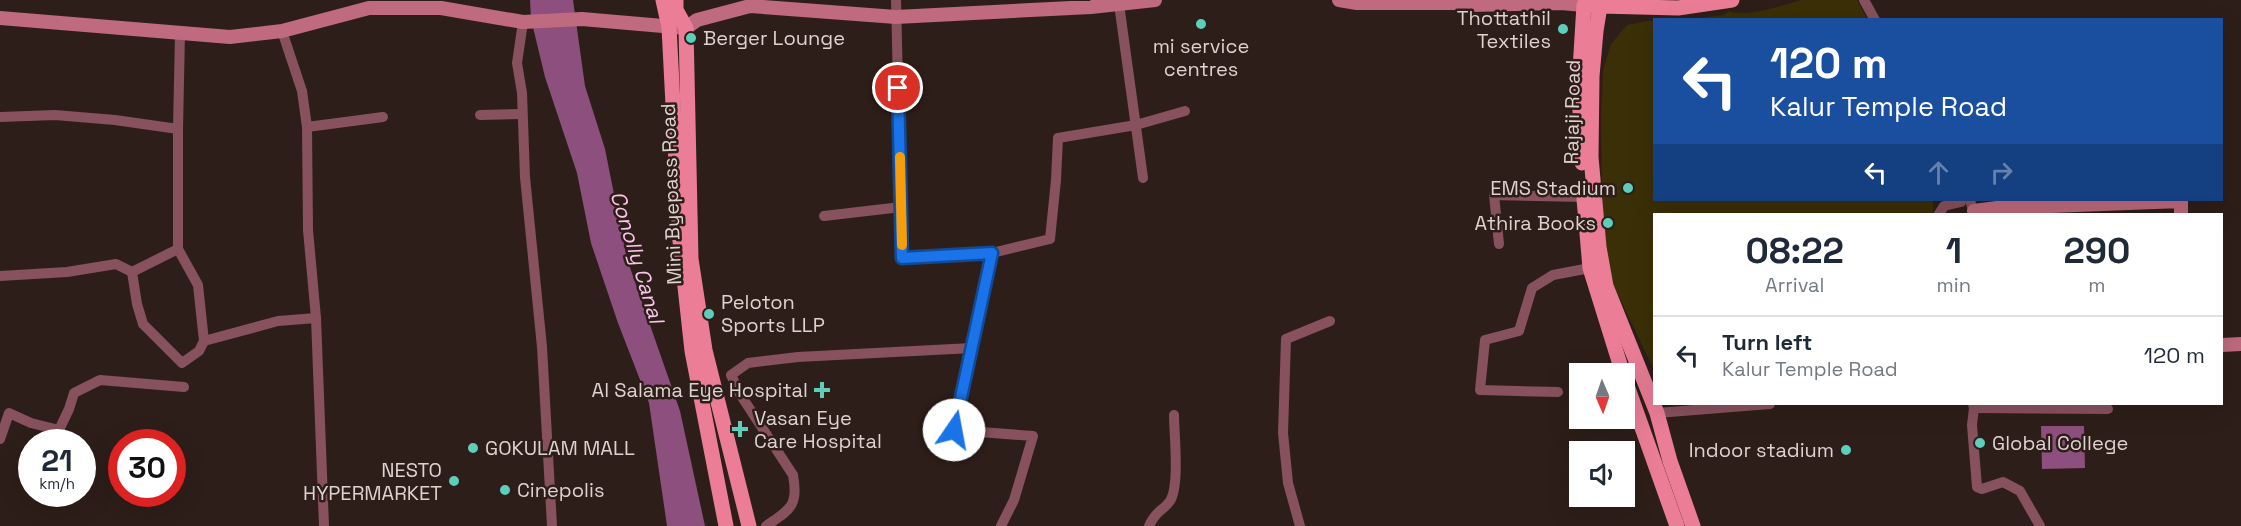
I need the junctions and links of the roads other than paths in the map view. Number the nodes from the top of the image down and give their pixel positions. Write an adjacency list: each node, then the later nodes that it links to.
1 (663, 0): 20 (main road)
2 (676, 0): 21 (main road, Mini Byepass Road)
3 (896, 0): 16 (street)
4 (1155, 0): 15 (street)
5 (1339, 0): 9 (street)
6 (1732, 0): 11 (main road)
7 (1864, 0): 18 (street)
8 (1463, 1): 9 (street); 10 (street)
9 (1393, 2)
10 (1584, 2): 13 (main road); 33 (main road)
11 (1694, 2): 13 (main road)
12 (748, 3): 16 (street); 21 (street)
13 (1600, 3): 55 (main road, Rajaji Road)
14 (1090, 4): 15 (street); 16 (street)
15 (1119, 4): 29 (street)
16 (896, 17): 36 (street)
17 (0, 18): 23 (street)
18 (1874, 18)
19 (523, 22): 20 (street); 22 (street); 25 (street)
20 (669, 27): 21 (street); 66 (main road)
21 (686, 28): 67 (main road, Mini Byepass Road)
22 (282, 31): 23 (street); 30 (street)
23 (180, 33): 31 (street)
24 (1185, 111): 29 (street)
25 (522, 114): 26 (street); 65 (street)
26 (480, 115)
27 (0, 117): 31 (street)
28 (383, 117): 30 (street)
29 (1136, 125): 32 (street); 42 (street)
30 (307, 127): 46 (street)
31 (178, 129): 41 (street)
32 (1143, 178)
33 (1584, 196): 40 (street); 43 (main road)
34 (1962, 201): 38 (street)
35 (2181, 201): 37 (street)
36 (901, 207): 39 (street); 42 (street)
37 (1973, 208)
38 (1940, 213)
39 (824, 216)
40 (1500, 244)
41 (178, 249): 44 (street); 48 (street)
42 (992, 253): 51 (street)
43 (1590, 268): 52 (main road); 54 (street)
44 (132, 272): 45 (street); 48 (street)
45 (0, 276)
46 (316, 318): 48 (street); 64 (street)
47 (1330, 321): 71 (street)
48 (204, 341)
49 (2241, 344): 50 (street)
50 (2223, 345)
51 (972, 348): 68 (street); 69 (street)
52 (1620, 363)
53 (184, 387): 63 (street)
54 (1558, 392)
55 (1653, 402)
56 (1654, 405): 61 (main road, Rajaji Road)
57 (1756, 405): 61 (street)
58 (1635, 406): 72 (main road)
59 (1974, 406): 60 (street); 74 (street)
60 (2108, 409)
61 (1657, 412): 73 (main road, Rajaji Road)
62 (1173, 415): 70 (street)
63 (0, 439)
64 (324, 526)
65 (552, 526)
66 (726, 526)
67 (749, 526)
68 (766, 526)
69 (1001, 526)
70 (1149, 526)
71 (1300, 526)
72 (1677, 526)
73 (1693, 526)
74 (2040, 526)

